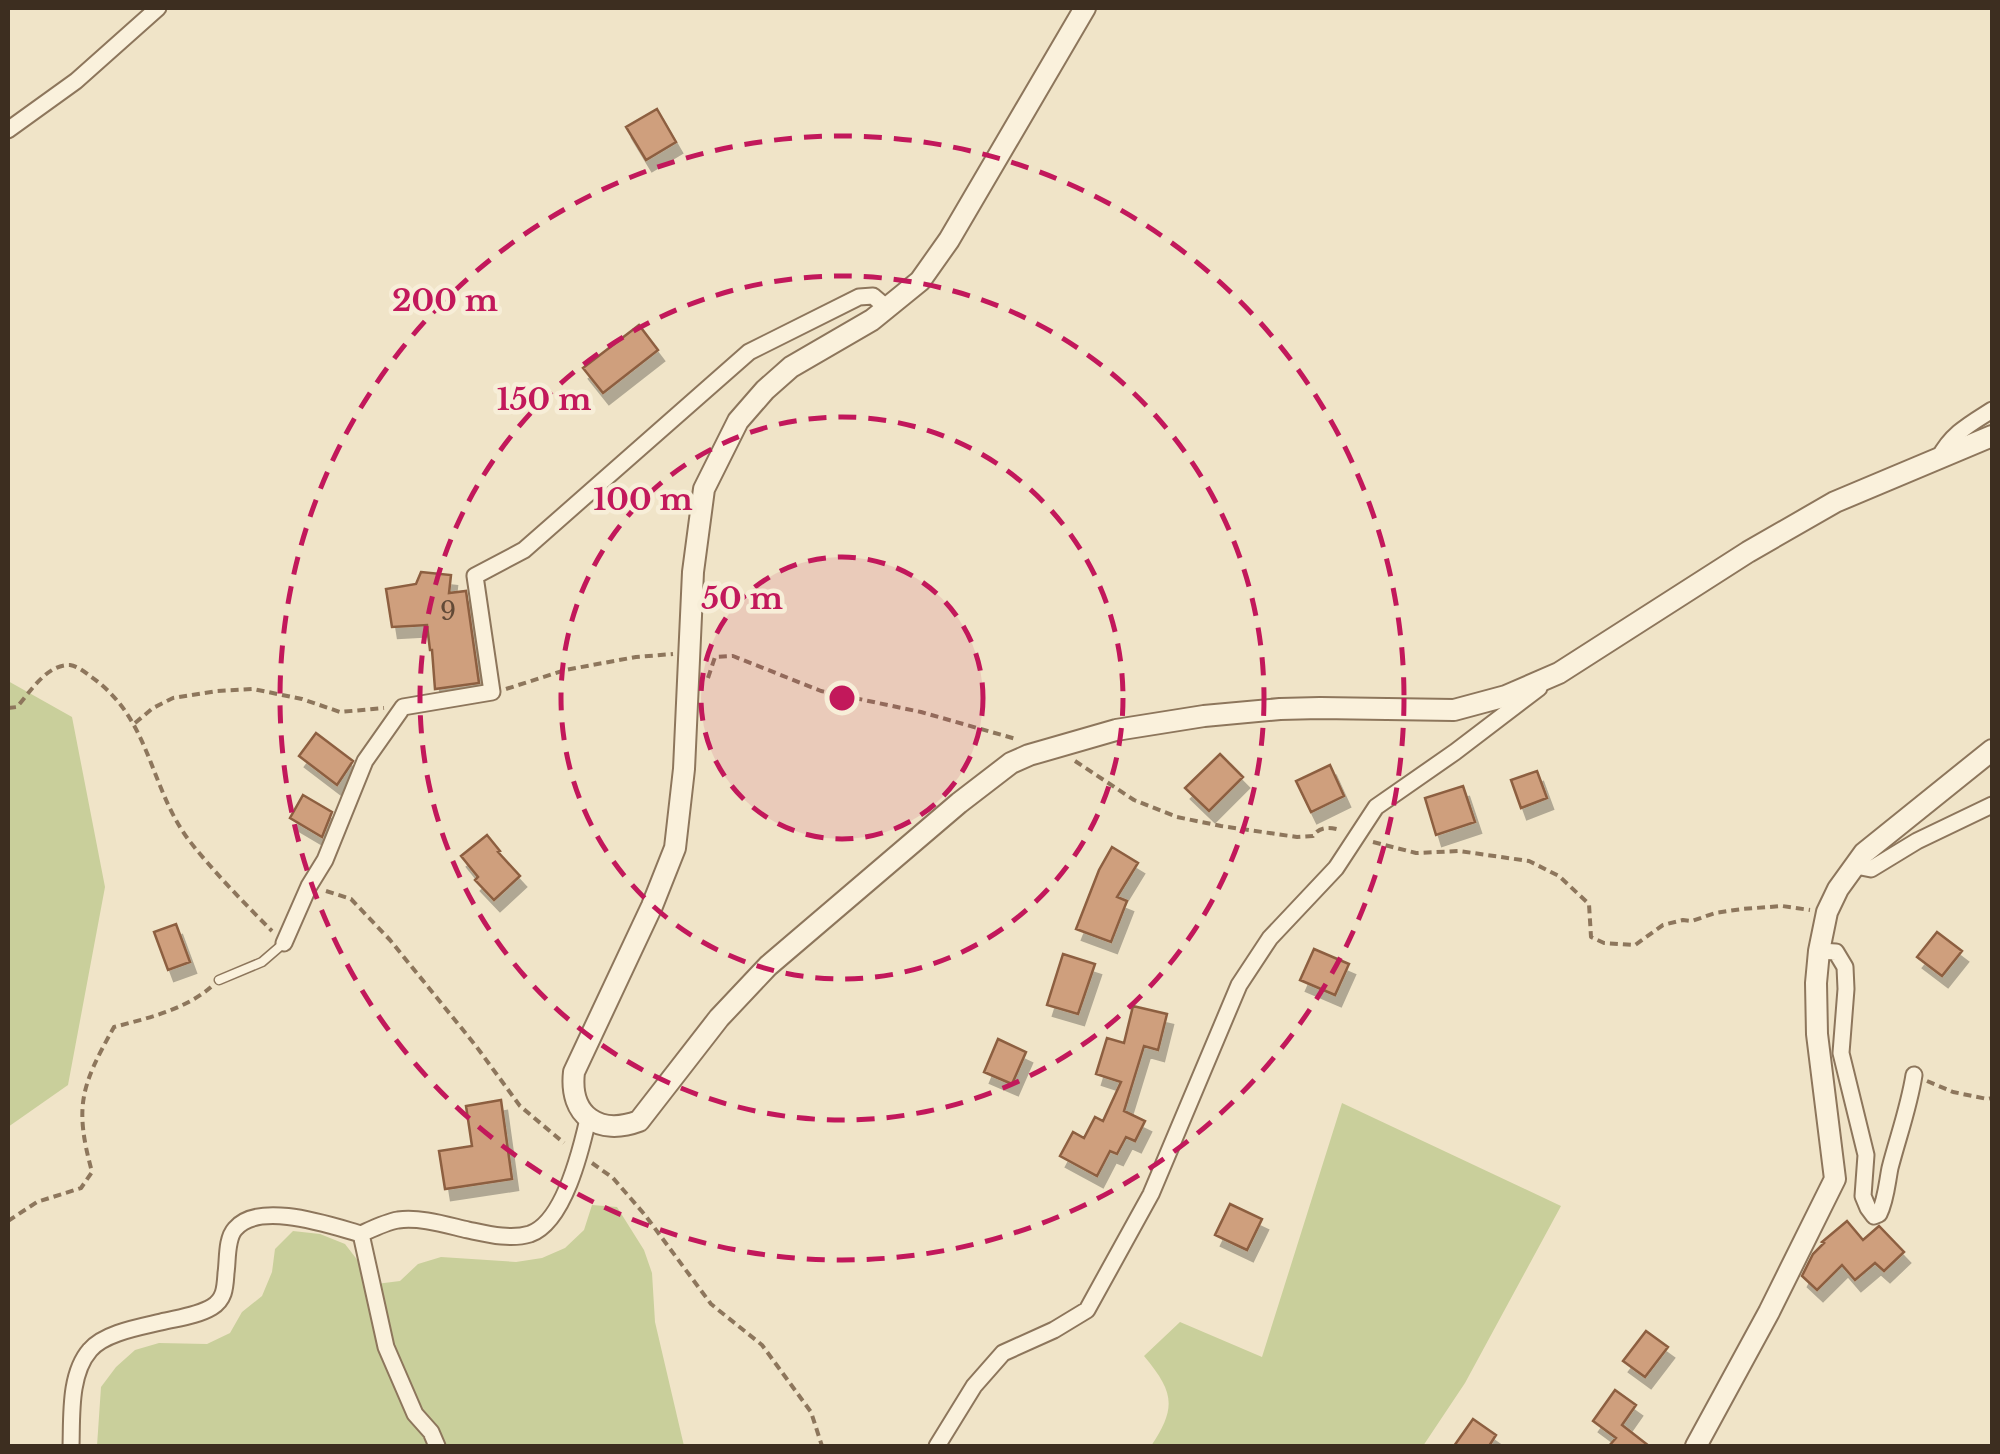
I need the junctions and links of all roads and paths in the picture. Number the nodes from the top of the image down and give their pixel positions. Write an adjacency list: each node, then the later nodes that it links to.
1 (158, 8): 3 (street)
2 (1085, 8): 4 (street)
3 (8, 130)
4 (886, 308): 8 (street); 10 (street)
5 (1992, 410): 7 (street)
6 (1992, 436): 7 (street)
7 (1939, 458): 9 (street)
8 (691, 652): 10 (path); 11 (street)
9 (1559, 673): 16 (street); 19 (street)
10 (492, 692): 12 (street)
11 (688, 692): 15 (path); 28 (street)
12 (403, 707): 14 (path); 21 (street)
13 (8, 708): 14 (path)
14 (135, 723): 23 (path)
15 (1018, 740)
16 (1056, 748): 19 (path); 28 (street)
17 (1992, 750): 20 (street)
18 (1992, 805): 20 (street)
19 (1357, 836): 22 (path); 35 (street)
20 (1856, 866): 22 (street)
21 (309, 886): 23 (street); 29 (path)
22 (1828, 912): 24 (street)
23 (284, 943): 25 (lane)
24 (1819, 951): 26 (street); 36 (street)
25 (220, 980): 30 (path)
26 (1914, 1075): 27 (path)
27 (1992, 1098)
28 (588, 1118): 29 (street)
29 (580, 1155): 31 (street); 34 (path)
30 (8, 1221)
31 (361, 1234): 32 (street); 33 (street)
32 (71, 1446)
33 (437, 1446)
34 (822, 1446)
35 (937, 1446)
36 (1696, 1446)

